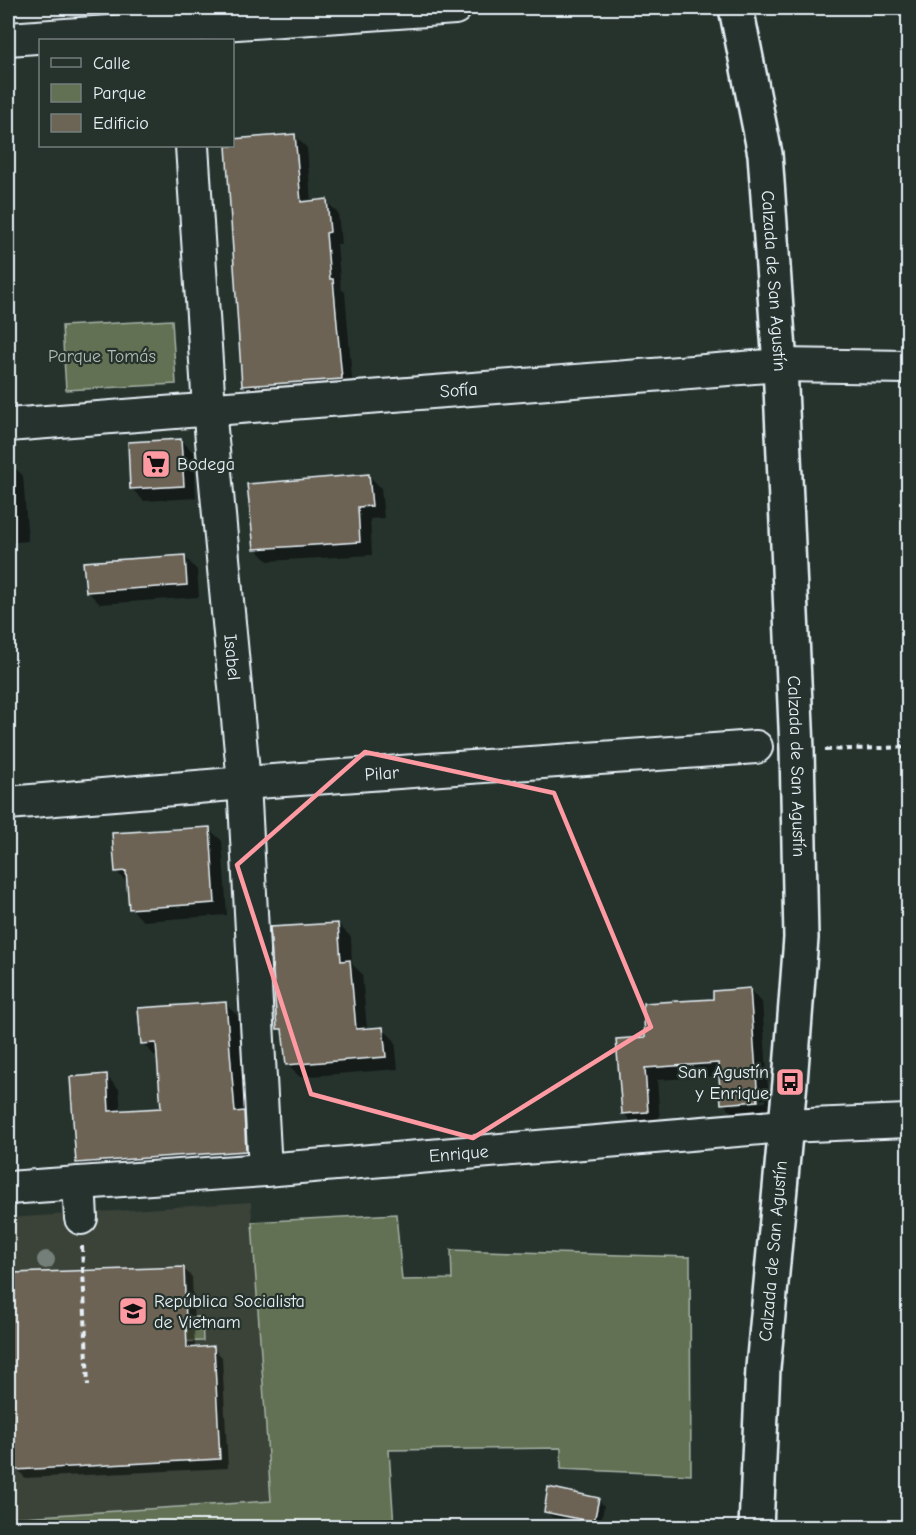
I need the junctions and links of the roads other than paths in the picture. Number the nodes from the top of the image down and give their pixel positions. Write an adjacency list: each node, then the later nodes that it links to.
1 (455, 8): 3 (street)
2 (736, 8): 6 (main road, Calzada de San Agustín)
3 (183, 25): 4 (street)
4 (8, 39)
5 (192, 147): 8 (street, Isabel)
6 (780, 365): 7 (street, Sofía); 8 (street, Sofía); 14 (main road, Calzada de San Agustín)
7 (909, 367)
8 (209, 408): 9 (street, Sofía); 11 (street, Isabel)
9 (8, 424)
10 (756, 747): 11 (street, Pilar)
11 (244, 783): 12 (street, Pilar); 15 (street, Isabel)
12 (8, 803)
13 (909, 1121): 14 (street, Enrique)
14 (785, 1126): 15 (street, Enrique); 19 (main road, Calzada de San Agustín)
15 (265, 1170): 16 (street, Enrique)
16 (79, 1183): 17 (street, Enrique); 18 (street)
17 (8, 1188)
18 (81, 1218)
19 (756, 1527)

